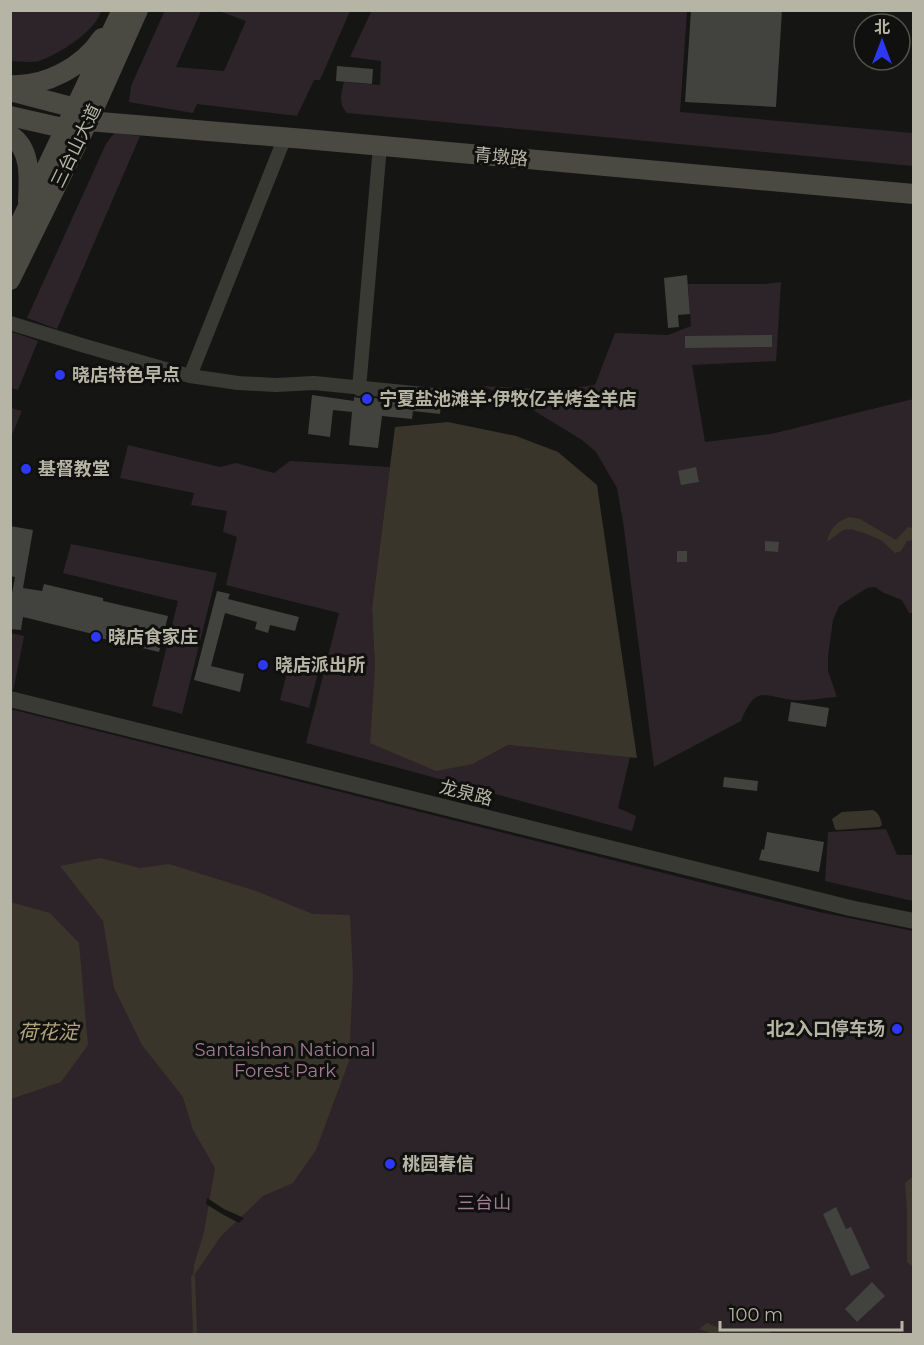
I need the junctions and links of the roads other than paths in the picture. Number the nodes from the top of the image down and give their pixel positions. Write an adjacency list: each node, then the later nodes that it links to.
1 (121, 10): 3 (main road); 6 (main road, 三台山大道)
2 (138, 10): 6 (main road, 三台山大道)
3 (10, 85)
4 (10, 91): 6 (main road, 青墩路)
5 (10, 116): 6 (main road, 青墩路)
6 (81, 120): 8 (main road, 青墩路); 11 (main road, 三台山大道); 13 (main road, 三台山大道)
7 (10, 135): 11 (main road)
8 (285, 137): 9 (main road, 青墩路); 15 (street)
9 (380, 146): 10 (main road, 青墩路); 16 (street)
10 (914, 194)
11 (28, 208): 12 (main road, 三台山大道)
12 (10, 244)
13 (10, 280)
14 (10, 323): 15 (street)
15 (190, 376): 16 (street)
16 (359, 389): 17 (street)
17 (444, 396)
18 (10, 699): 19 (street, 龙泉路)
19 (914, 921)

